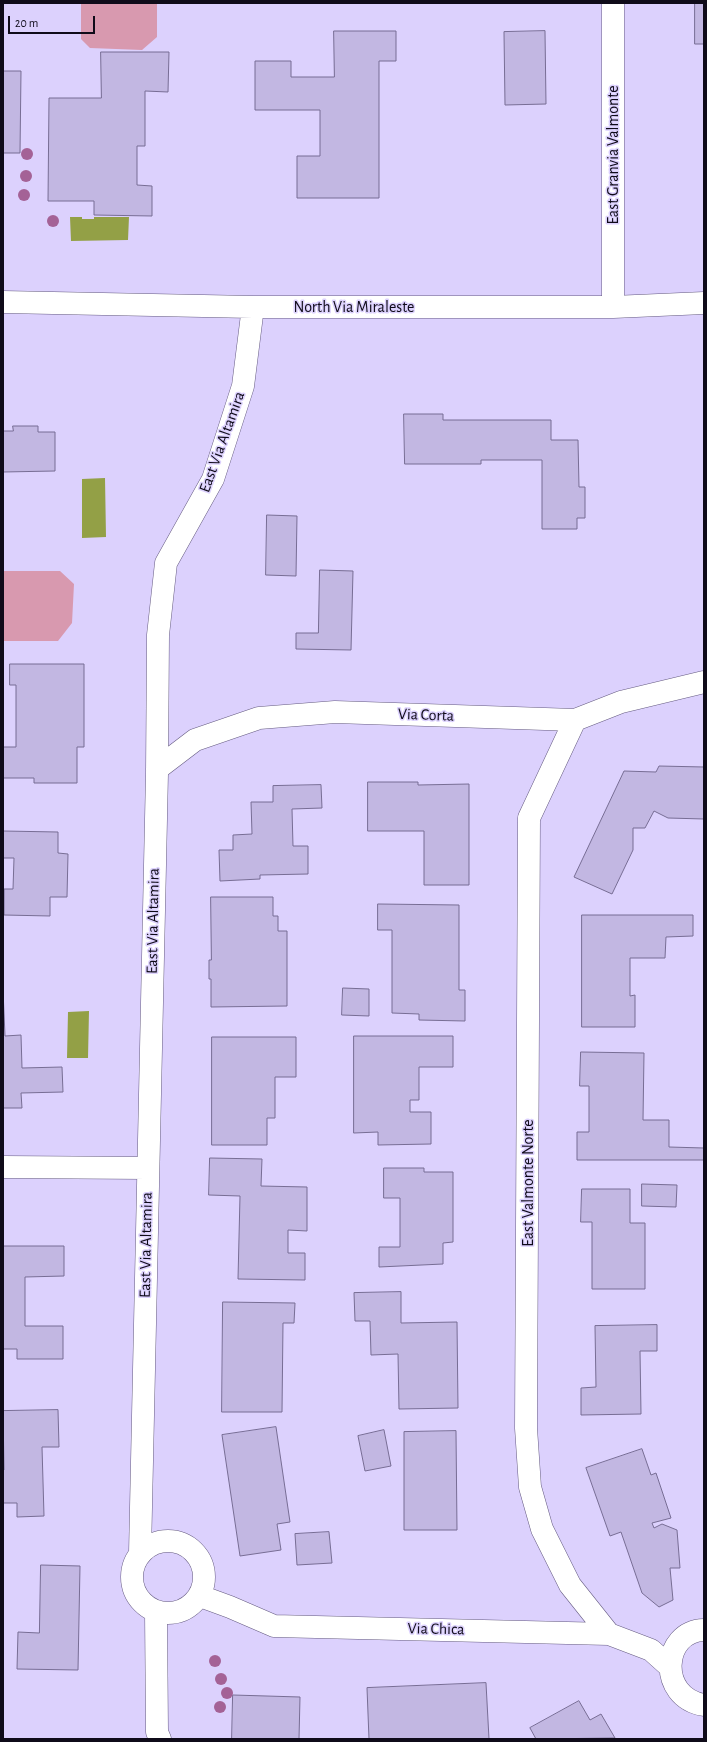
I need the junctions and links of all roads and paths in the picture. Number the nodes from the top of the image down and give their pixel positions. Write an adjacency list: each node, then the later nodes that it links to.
1 (613, 3): 5 (street, East Granvia Valmonte)
2 (3, 302): 4 (street, North Via Miraleste)
3 (704, 303): 5 (street, North Via Miraleste)
4 (253, 307): 5 (street, North Via Miraleste); 8 (street, East Via Altamira)
5 (613, 307)
6 (704, 682): 7 (street, Via Corta)
7 (575, 720): 8 (street, Via Corta); 15 (street, East Valmonte Norte)
8 (157, 769): 10 (street, East Via Altamira)
9 (3, 1167): 10 (street)
10 (147, 1168): 11 (street, East Via Altamira)
11 (140, 1553): 12 (street); 13 (street, East Via Altamira)
12 (200, 1596): 13 (street); 15 (street, Via Chica)
13 (156, 1612): 18 (street)
14 (704, 1630): 16 (street)
15 (609, 1634): 16 (street, Via Chica)
16 (670, 1667): 17 (street)
17 (704, 1705)
18 (160, 1739)

